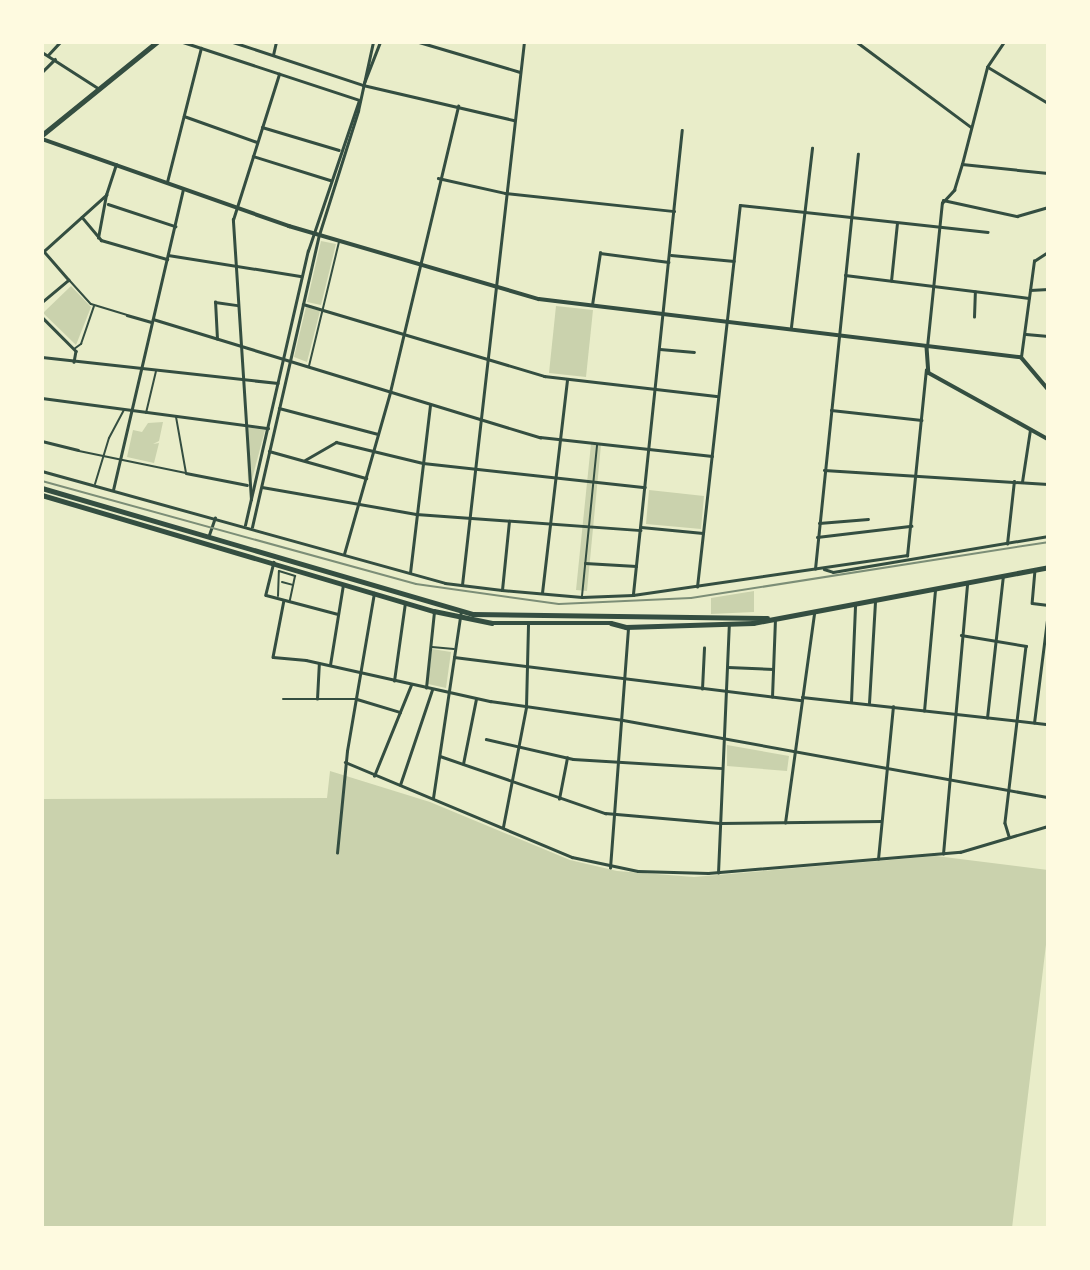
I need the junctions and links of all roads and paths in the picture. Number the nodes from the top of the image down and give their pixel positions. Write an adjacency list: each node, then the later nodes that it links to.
1 (60, 42): 15 (street)
2 (157, 42): 12 (main road)
3 (183, 42): 13 (street)
4 (233, 42): 16 (street)
5 (276, 42): 16 (street)
6 (373, 42): 22 (street)
7 (380, 42): 22 (street)
8 (419, 42): 20 (street)
9 (524, 42): 20 (street)
10 (858, 42): 30 (street)
11 (1004, 42): 18 (street)
12 (149, 44): 23 (main road)
13 (201, 48): 21 (street); 27 (street)
14 (42, 52): 15 (street)
15 (48, 55): 17 (street)
16 (273, 55): 22 (street)
17 (55, 59): 19 (street); 23 (street)
18 (987, 67): 25 (street); 30 (street)
19 (42, 72)
20 (520, 72): 28 (street)
21 (279, 74): 24 (street); 29 (street)
22 (363, 84): 24 (street); 26 (street)
23 (98, 88): 32 (main road)
24 (359, 100): 35 (street); 60 (street)
25 (1048, 103)
26 (458, 106): 28 (street); 41 (street)
27 (184, 116): 33 (street); 43 (street)
28 (514, 120): 45 (street)
29 (262, 127): 33 (street); 35 (street)
30 (971, 127): 39 (street)
31 (682, 131): 51 (street)
32 (42, 137): 38 (street)
33 (257, 142): 37 (street)
34 (812, 148): 52 (street)
35 (339, 150): 42 (street)
36 (858, 153): 53 (street)
37 (252, 156): 42 (street); 49 (street)
38 (117, 164): 43 (street); 46 (street)
39 (962, 164): 40 (street); 47 (street)
40 (1048, 173)
41 (438, 178): 45 (street); 69 (street)
42 (330, 180): 59 (street)
43 (167, 182): 44 (street)
44 (184, 188): 49 (street); 56 (street)
45 (505, 193): 51 (street); 75 (street)
46 (106, 195): 48 (street); 54 (street)
47 (943, 200): 50 (street); 57 (street)
48 (108, 204): 56 (street); 61 (street)
49 (235, 207): 59 (street); 70 (street)
50 (1048, 207)
51 (674, 211): 65 (street)
52 (803, 211): 53 (street); 67 (street); 93 (street)
53 (850, 217): 55 (street); 71 (street)
54 (82, 218): 61 (street); 63 (street)
55 (897, 223): 57 (street); 74 (street)
56 (175, 226): 66 (street)
57 (937, 228): 58 (street); 76 (street)
58 (988, 232)
59 (313, 233): 60 (street); 72 (street)
60 (319, 235): 62 (street); 82 (street)
61 (98, 238): 66 (street)
62 (339, 240): 69 (street); 86 (street)
63 (43, 250): 73 (street)
64 (1048, 252): 78 (street)
65 (669, 255): 67 (street); 68 (street)
66 (167, 257): 70 (street); 92 (street)
67 (734, 261): 91 (street)
68 (668, 262): 85 (street); 87 (street)
69 (419, 264): 75 (street); 94 (street)
70 (235, 267): 72 (street); 84 (street)
71 (845, 275): 74 (street); 96 (street)
72 (302, 276): 106 (street)
73 (69, 279): 81 (street); 83 (street)
74 (891, 281): 76 (street)
75 (495, 286): 85 (street); 107 (street)
76 (932, 287): 79 (street); 100 (street)
77 (1048, 289): 78 (street)
78 (1030, 290): 80 (street)
79 (975, 292): 80 (street); 90 (street)
80 (1029, 298): 95 (street)
81 (42, 303)
82 (303, 304): 86 (street); 109 (street)
83 (95, 305): 88 (street); 101 (street)
84 (237, 305): 98 (street); 99 (street)
85 (592, 305): 87 (street)
86 (322, 309): 94 (street); 110 (street)
87 (663, 312): 91 (street); 102 (street)
88 (127, 316): 92 (street)
89 (42, 317): 101 (street)
90 (974, 317)
91 (727, 319): 93 (street); 120 (street)
92 (153, 321): 98 (street); 111 (street)
93 (790, 327): 96 (street)
94 (403, 334): 107 (street); 119 (street)
95 (1026, 334): 97 (street); 105 (street)
96 (838, 336): 100 (street); 124 (street)
97 (1048, 336)
98 (217, 339): 99 (street)
99 (239, 345): 106 (street); 114 (street)
100 (928, 347): 105 (street); 112 (street)
101 (74, 349): 108 (street)
102 (660, 349): 103 (street); 118 (street)
103 (694, 352)
104 (42, 357): 108 (street)
105 (1021, 357): 117 (street)
106 (283, 359): 109 (street); 116 (street)
107 (486, 361): 115 (street); 129 (street)
108 (74, 362): 111 (street)
109 (290, 362): 110 (street); 123 (street)
110 (308, 367): 119 (street)
111 (141, 370): 113 (street); 126 (street)
112 (926, 370): 130 (street); 133 (street)
113 (156, 371): 114 (street); 127 (street)
114 (240, 379): 116 (street); 131 (street)
115 (567, 379): 118 (street); 135 (street)
116 (278, 383): 132 (street)
117 (1047, 385)
118 (656, 389): 120 (street); 140 (street)
119 (390, 392): 122 (street); 134 (street)
120 (720, 396): 144 (street)
121 (42, 398): 125 (street)
122 (430, 404): 129 (street); 147 (street)
123 (279, 408): 134 (street); 141 (street)
124 (831, 410): 130 (street); 149 (street)
125 (124, 411): 126 (street); 143 (street)
126 (131, 411): 127 (street); 145 (street)
127 (146, 413): 128 (street)
128 (176, 417): 131 (street); 151 (street)
129 (480, 419): 135 (street); 148 (street)
130 (922, 421): 152 (street)
131 (243, 425): 132 (street); 160 (street)
132 (268, 428): 166 (street)
133 (1031, 429): 136 (street); 157 (street)
134 (378, 434): 142 (street)
135 (558, 439): 138 (street); 154 (street)
136 (1048, 439)
137 (42, 441): 139 (street)
138 (597, 444): 140 (street); 156 (street)
139 (78, 450): 143 (street)
140 (649, 450): 144 (street); 162 (street)
141 (270, 451): 146 (street); 161 (street)
142 (373, 451): 146 (street); 147 (street); 153 (street)
143 (102, 456): 145 (street); 159 (street)
144 (712, 456): 180 (street)
145 (120, 459): 151 (street); 164 (street)
146 (305, 460): 153 (street)
147 (423, 463): 148 (street); 168 (street)
148 (475, 470): 154 (street); 170 (street)
149 (824, 470): 152 (street); 173 (street)
150 (42, 471): 159 (street)
151 (186, 473): 160 (street)
152 (916, 474): 155 (street); 177 (street)
153 (366, 478): 167 (street)
154 (553, 478): 156 (street); 174 (street)
155 (1014, 481): 157 (street); 184 (street)
156 (593, 482): 162 (street); 176 (street)
157 (1022, 482): 158 (street)
158 (1048, 484)
159 (95, 485): 164 (street)
160 (247, 485): 166 (street)
161 (261, 487): 167 (street); 178 (street)
162 (645, 487): 179 (street)
163 (42, 488): 181 (main road)
164 (113, 490): 169 (street)
165 (42, 495): 187 (main road)
166 (251, 500): 175 (street)
167 (358, 505): 168 (street); 185 (street)
168 (416, 514): 170 (street); 193 (street)
169 (215, 518): 175 (street); 181 (street)
170 (470, 518): 172 (street); 199 (street)
171 (868, 519): 173 (street)
172 (509, 521): 174 (street); 202 (street)
173 (818, 523): 183 (street)
174 (549, 524): 176 (street); 204 (street)
175 (245, 526): 178 (street)
176 (589, 526): 179 (street); 188 (street)
177 (911, 526): 183 (street); 186 (street)
178 (252, 528): 185 (street)
179 (641, 528): 180 (street); 189 (street)
180 (703, 533): 200 (street)
181 (209, 535): 215 (main road)
182 (1048, 536): 184 (street)
183 (817, 537): 191 (street)
184 (1007, 544): 186 (street)
185 (344, 554): 193 (street)
186 (908, 557): 191 (street)
187 (274, 562): 197 (main road); 207 (street)
188 (585, 562): 189 (street); 206 (street)
189 (636, 566): 205 (street)
190 (1048, 567): 192 (main road)
191 (815, 569): 200 (street)
192 (1035, 569): 194 (main road); 213 (street)
193 (410, 573): 199 (street)
194 (1003, 576): 196 (main road); 226 (street)
195 (281, 582): 198 (street); 198 (street); 207 (street)
196 (967, 583): 201 (main road); 225 (street)
197 (343, 584): 203 (main road); 218 (street)
198 (293, 585): 209 (street)
199 (462, 585): 202 (street)
200 (697, 589): 205 (street)
201 (935, 589): 210 (main road); 255 (street)
202 (502, 590): 204 (street)
203 (373, 593): 211 (main road); 236 (street)
204 (542, 593): 206 (street)
205 (633, 595): 206 (street)
206 (582, 597)
207 (277, 598): 208 (street)
208 (284, 600): 209 (street); 231 (street)
209 (289, 601): 218 (street)
210 (875, 601): 212 (main road); 252 (street)
211 (405, 603): 214 (main road); 238 (street)
212 (855, 605): 217 (main road); 251 (street)
213 (1048, 605)
214 (434, 611): 220 (main road); 227 (street)
215 (461, 611): 219 (main road); 220 (street)
216 (1048, 612): 261 (street)
217 (814, 613): 221 (main road); 246 (street)
218 (338, 614): 232 (street)
219 (626, 615): 221 (main road); 224 (main road); 224 (main road)
220 (460, 618): 222 (main road); 229 (street)
221 (775, 619): 223 (main road); 235 (street)
222 (528, 624): 224 (main road); 233 (street)
223 (729, 624): 224 (main road); 234 (street)
224 (626, 627): 237 (street)
225 (961, 635): 226 (street); 257 (street)
226 (996, 639): 258 (street); 260 (street)
227 (431, 646): 229 (street); 240 (street)
228 (705, 648): 241 (street)
229 (455, 650): 230 (street)
230 (454, 657): 233 (street); 244 (street)
231 (320, 662): 232 (street); 248 (street)
232 (330, 665): 236 (street)
233 (527, 667): 237 (street); 253 (street)
234 (727, 667): 235 (street); 243 (street)
235 (773, 669): 245 (street)
236 (361, 673): 238 (street); 249 (street)
237 (626, 680): 241 (street); 259 (street)
238 (394, 681): 239 (street)
239 (411, 685): 240 (street); 256 (street)
240 (426, 688): 242 (street)
241 (702, 689): 243 (street)
242 (432, 690): 244 (street); 277 (street)
243 (726, 692): 245 (street); 264 (street)
244 (449, 693): 250 (street); 267 (street)
245 (772, 697): 246 (street)
246 (802, 698): 251 (street); 266 (street)
247 (284, 699): 248 (street)
248 (317, 699): 249 (street)
249 (357, 699): 256 (street); 269 (street)
250 (476, 699): 253 (street); 271 (street)
251 (851, 702): 252 (street)
252 (869, 704): 254 (street)
253 (526, 707): 259 (street); 265 (street)
254 (893, 707): 255 (street); 272 (street)
255 (924, 711): 257 (street)
256 (400, 712): 274 (street)
257 (954, 714): 258 (street); 275 (street)
258 (987, 718): 260 (street)
259 (622, 720): 264 (street); 270 (street)
260 (1017, 722): 261 (street); 278 (street)
261 (1034, 723): 262 (street)
262 (1048, 724)
263 (486, 739): 265 (street)
264 (724, 739): 266 (street); 273 (street)
265 (518, 747): 268 (street); 276 (street)
266 (794, 752): 272 (street); 285 (street)
267 (440, 756): 271 (street); 280 (street)
268 (567, 758): 270 (street); 281 (street)
269 (345, 762): 274 (street); 289 (street)
270 (618, 763): 273 (street); 282 (street)
271 (463, 764): 276 (street)
272 (887, 766): 275 (street); 283 (street)
273 (722, 768): 284 (street)
274 (374, 776): 277 (street)
275 (951, 778): 278 (street); 290 (street)
276 (512, 782): 281 (street); 287 (street)
277 (400, 785): 280 (street)
278 (1009, 789): 279 (street); 288 (street)
279 (1048, 797)
280 (433, 798): 287 (street)
281 (559, 799): 282 (street)
282 (615, 814): 284 (street); 292 (street)
283 (881, 821): 285 (street); 291 (street)
284 (720, 823): 285 (street); 293 (street)
285 (785, 823)
286 (1048, 826): 288 (street)
287 (503, 827): 292 (street)
288 (1009, 836): 290 (street)
289 (337, 853)
290 (943, 854): 291 (street)
291 (878, 859): 293 (street)
292 (610, 868): 293 (street)
293 (718, 873)

